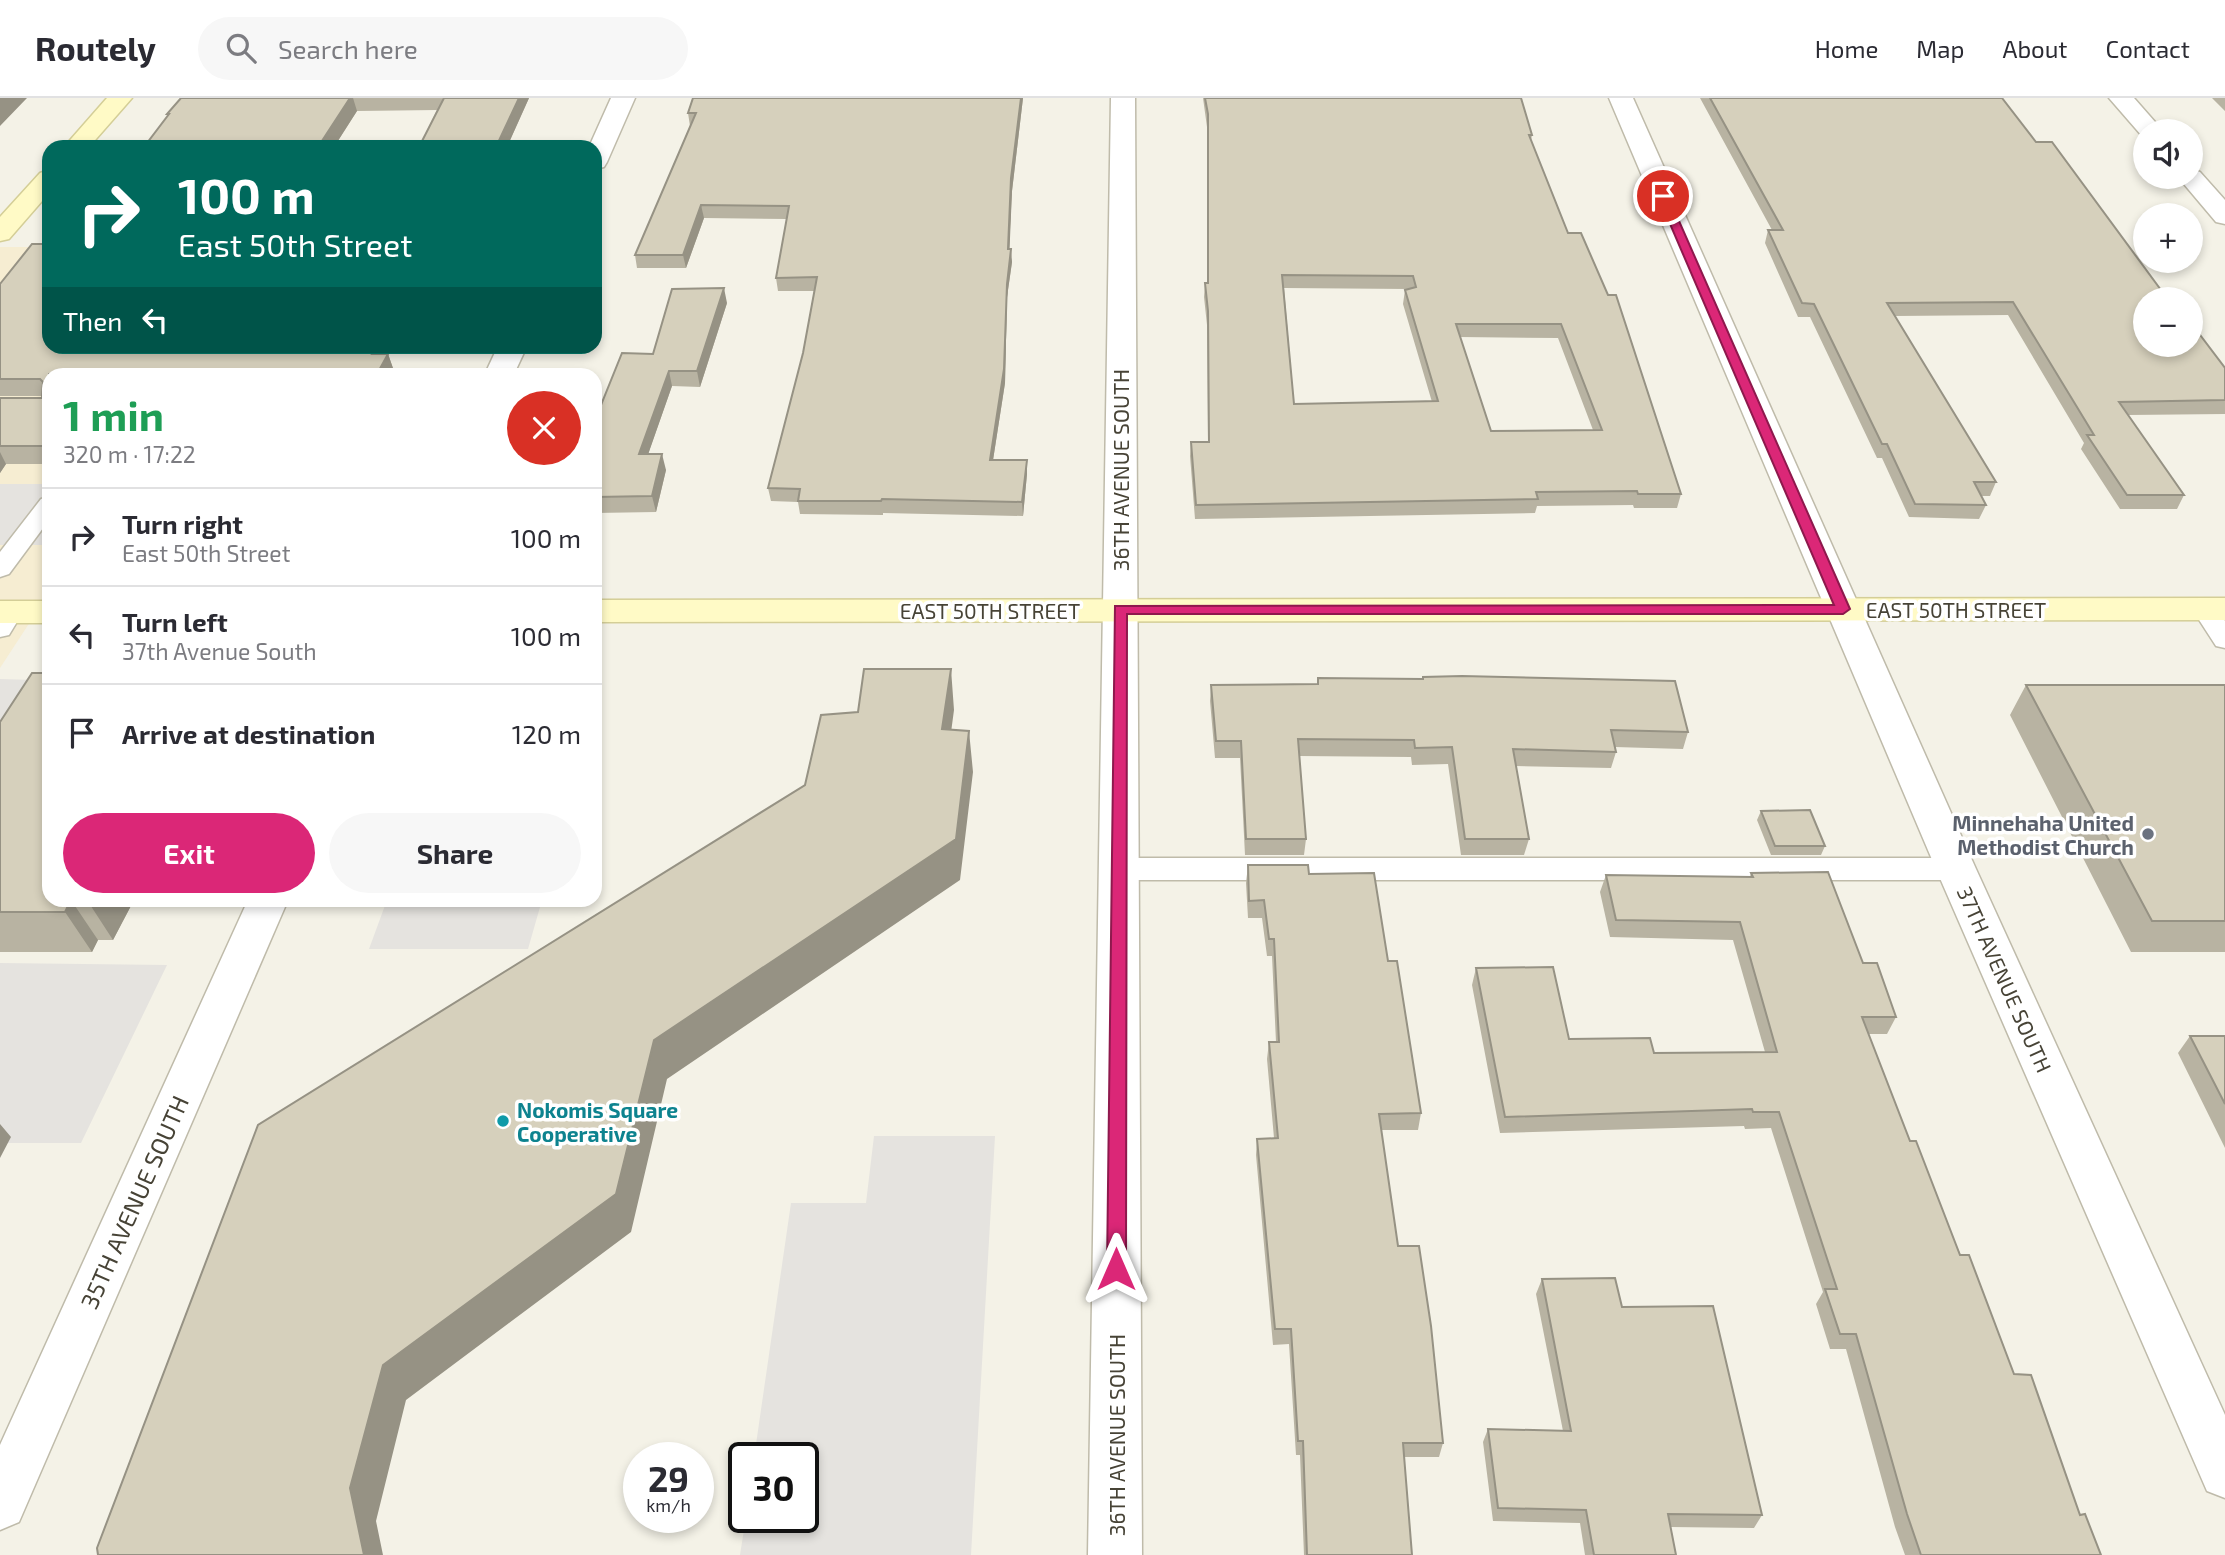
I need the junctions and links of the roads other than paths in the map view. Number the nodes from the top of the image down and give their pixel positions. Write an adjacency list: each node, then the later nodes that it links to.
1 (120, 98): 7 (street)
2 (623, 98): 8 (street)
3 (1122, 98): 15 (street, 36TH AVENUE SOUTH)
4 (1620, 98): 16 (street, 37TH AVENUE SOUTH)
5 (2121, 98): 6 (street)
6 (2140, 119)
7 (82, 140)
8 (602, 146)
9 (42, 186): 12 (street)
10 (2201, 189): 11 (street)
11 (2225, 216)
12 (0, 233)
13 (42, 513): 14 (lane)
14 (0, 569)
15 (1120, 609): 16 (street, EAST 50TH STREET); 18 (street, EAST 50TH STREET); 22 (street, 36TH AVENUE SOUTH)
16 (1843, 609): 17 (street, EAST 50TH STREET); 23 (street, 37TH AVENUE SOUTH)
17 (2215, 609): 21 (lane)
18 (602, 611)
19 (42, 613): 20 (street)
20 (4, 618)
21 (2225, 640)
22 (1118, 869): 23 (lane); 27 (street, 36TH AVENUE SOUTH)
23 (1956, 869): 25 (street, 37TH AVENUE SOUTH)
24 (265, 907): 26 (street, 35TH AVENUE SOUTH)
25 (2225, 1473)
26 (0, 1504)
27 (1115, 1555)

